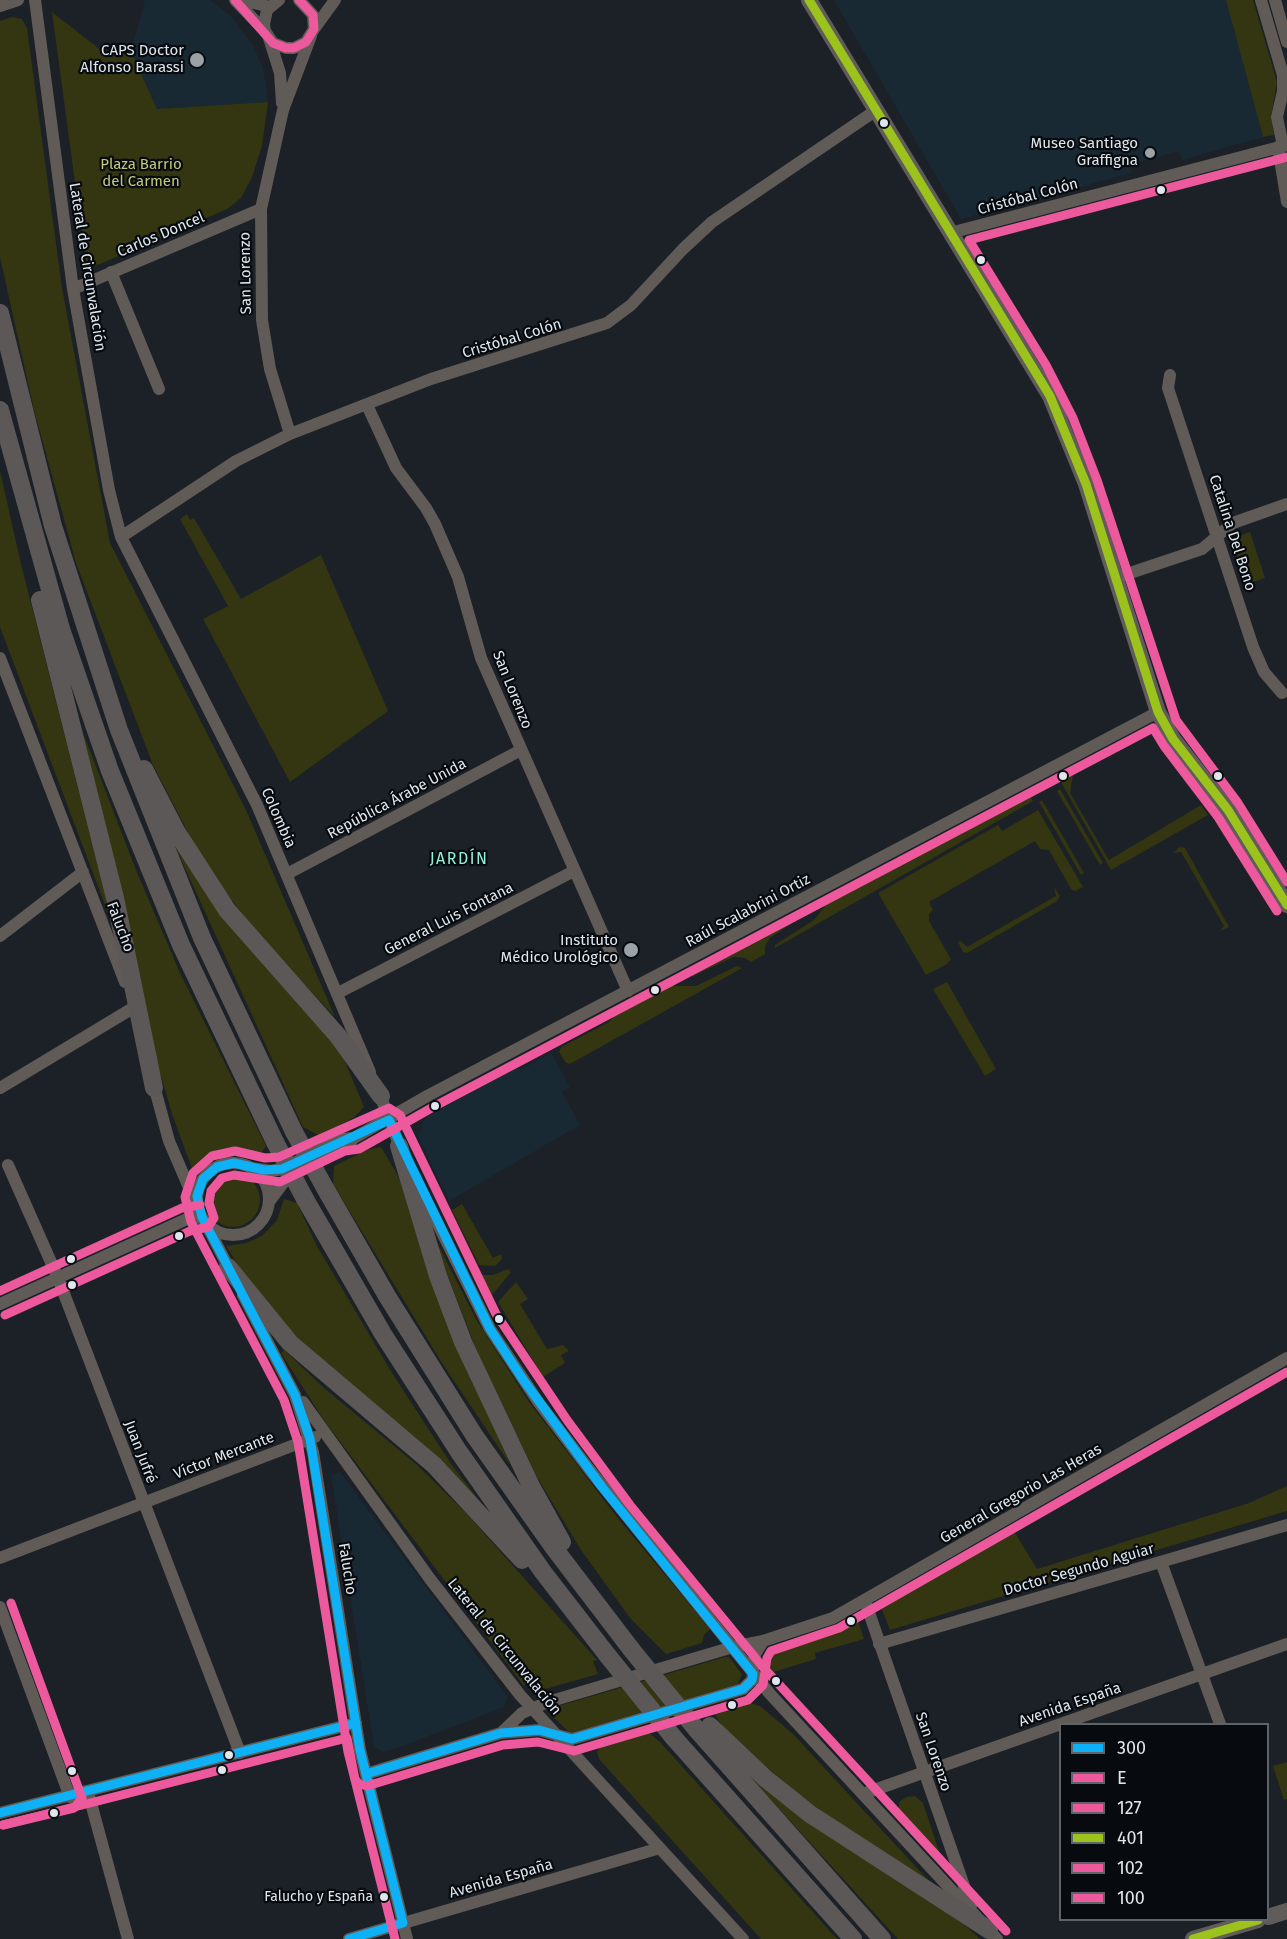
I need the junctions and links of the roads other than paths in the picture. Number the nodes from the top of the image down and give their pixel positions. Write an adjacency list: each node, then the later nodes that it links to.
1 (18, 0): 13 (street)
2 (35, 0): 26 (street, Lateral de Circunvalación)
3 (235, 0): 17 (street)
4 (242, 0): 12 (street)
5 (299, 0): 16 (street)
6 (309, 0): 7 (street)
7 (316, 0)
8 (334, 0): 16 (street, San Lorenzo)
9 (809, 0): 20 (main road)
10 (1261, 0): 15 (street)
11 (1275, 0): 14 (street)
12 (273, 3): 17 (street)
13 (0, 6)
14 (1284, 16): 15 (street); 18 (street)
15 (1267, 20): 21 (street)
16 (312, 33): 17 (street); 19 (street, San Lorenzo)
17 (267, 35): 19 (street, San Lorenzo)
18 (1287, 42)
19 (283, 110): 23 (street, San Lorenzo)
20 (875, 111): 24 (main road); 30 (street, Cristóbal Colón)
21 (1283, 146): 22 (street); 24 (street, Cristóbal Colón)
22 (1287, 202)
23 (261, 208): 25 (street, Carlos Doncel); 33 (street, San Lorenzo)
24 (950, 233): 37 (main road)
25 (111, 272): 26 (street, Carlos Doncel); 29 (street)
26 (73, 289): 35 (street, Lateral de Circunvalación)
27 (0, 313): 39 (highway)
28 (1170, 375): 36 (street, Catalina Del Bono)
29 (159, 389)
30 (367, 405): 33 (street, Cristóbal Colón); 42 (street, San Lorenzo)
31 (0, 410): 75 (highway, bridge)
32 (0, 417): 52 (highway)
33 (290, 434): 35 (street, Cristóbal Colón)
34 (1287, 504): 36 (street)
35 (121, 537): 45 (street, Colombia)
36 (1218, 537): 37 (street); 40 (street, Catalina Del Bono)
37 (1115, 578): 41 (main road)
38 (0, 658): 44 (street, Falucho)
39 (104, 687): 53 (highway); 73 (highway, bridge)
40 (1282, 693)
41 (1158, 712): 46 (main road); 48 (street, Raúl Scalabrini Ortiz)
42 (521, 750): 43 (street, San Lorenzo); 45 (street, República Árabe Unida)
43 (574, 870): 48 (street, San Lorenzo); 49 (street, General Luis Fontana)
44 (83, 872): 47 (street); 50 (street, Falucho)
45 (287, 874): 49 (street, Colombia)
46 (1287, 905)
47 (0, 936)
48 (628, 991): 54 (street, Raúl Scalabrini Ortiz)
49 (338, 993): 53 (street, Colombia)
50 (133, 1008): 51 (street); 52 (street, Falucho)
51 (0, 1088)
52 (154, 1088): 60 (street, Falucho)
53 (381, 1096): 54 (street, Colombia)
54 (389, 1120): 55 (street, Raúl Scalabrini Ortiz); 56 (street)
55 (354, 1138): 58 (street, Raúl Scalabrini Ortiz); 59 (street, Raúl Scalabrini Ortiz)
56 (399, 1146): 73 (highway); 79 (street)
57 (8, 1165): 62 (street, Juan Jufré)
58 (251, 1168): 59 (street); 60 (street)
59 (269, 1202): 60 (street)
60 (202, 1217): 61 (street, Falucho); 62 (street)
61 (228, 1267): 65 (street, Falucho); 75 (highway)
62 (58, 1278): 63 (street); 68 (street, Juan Jufré)
63 (0, 1304)
64 (1287, 1358): 72 (street, General Gregorio Las Heras)
65 (289, 1381): 66 (street, Lateral de Circunvalación); 67 (street, Falucho)
66 (325, 1434): 67 (street, Víctor Mercante); 82 (street, Lateral de Circunvalación)
67 (310, 1439): 68 (street, Víctor Mercante); 83 (street, Falucho)
68 (143, 1503): 70 (street, Víctor Mercante); 90 (street, Juan Jufré)
69 (1287, 1525): 71 (street, Doctor Segundo Aguiar)
70 (0, 1558)
71 (1161, 1562): 77 (street, Doctor Segundo Aguiar); 81 (street)
72 (865, 1601): 76 (street, General Gregorio Las Heras); 77 (street, San Lorenzo)
73 (594, 1602): 87 (highway, bridge)
74 (0, 1606): 95 (street)
75 (583, 1625): 108 (highway, bridge)
76 (763, 1641): 79 (street, General Gregorio Las Heras); 80 (street)
77 (879, 1644): 91 (street, San Lorenzo)
78 (1287, 1644): 81 (street, Avenida España)
79 (733, 1647): 80 (street); 82 (street, General Gregorio Las Heras)
80 (753, 1674): 89 (street, General Gregorio Las Heras); 94 (street)
81 (1202, 1674): 84 (street, Avenida España); 85 (street)
82 (531, 1708): 88 (street, General Gregorio Las Heras); 89 (street, Lateral de Circunvalación)
83 (356, 1722): 90 (street); 92 (street, Falucho)
84 (1064, 1723)
85 (1219, 1723)
86 (1059, 1725): 91 (street, Avenida España)
87 (703, 1728): 103 (highway); 109 (highway)
88 (501, 1733): 89 (street, General Gregorio Las Heras); 92 (street, General Gregorio Las Heras)
89 (556, 1735): 97 (street, Lateral de Circunvalación)
90 (240, 1753): 93 (street)
91 (925, 1772): 94 (street, Avenida España); 99 (street, San Lorenzo)
92 (366, 1774): 102 (street, Falucho)
93 (88, 1792): 95 (street); 104 (street)
94 (862, 1794): 99 (street)
95 (70, 1797): 96 (street)
96 (0, 1813)
97 (660, 1848): 102 (street, Avenida España); 107 (street, Lateral de Circunvalación)
98 (1287, 1911): 100 (main road)
99 (974, 1912): 103 (street)
100 (1269, 1917)
101 (1255, 1921): 110 (main road)
102 (403, 1923): 105 (street, Avenida España); 106 (street, Falucho)
103 (993, 1934)
104 (128, 1939)
105 (350, 1939)
106 (407, 1939)
107 (742, 1939)
108 (853, 1939)
109 (882, 1939)
110 (1193, 1939)

